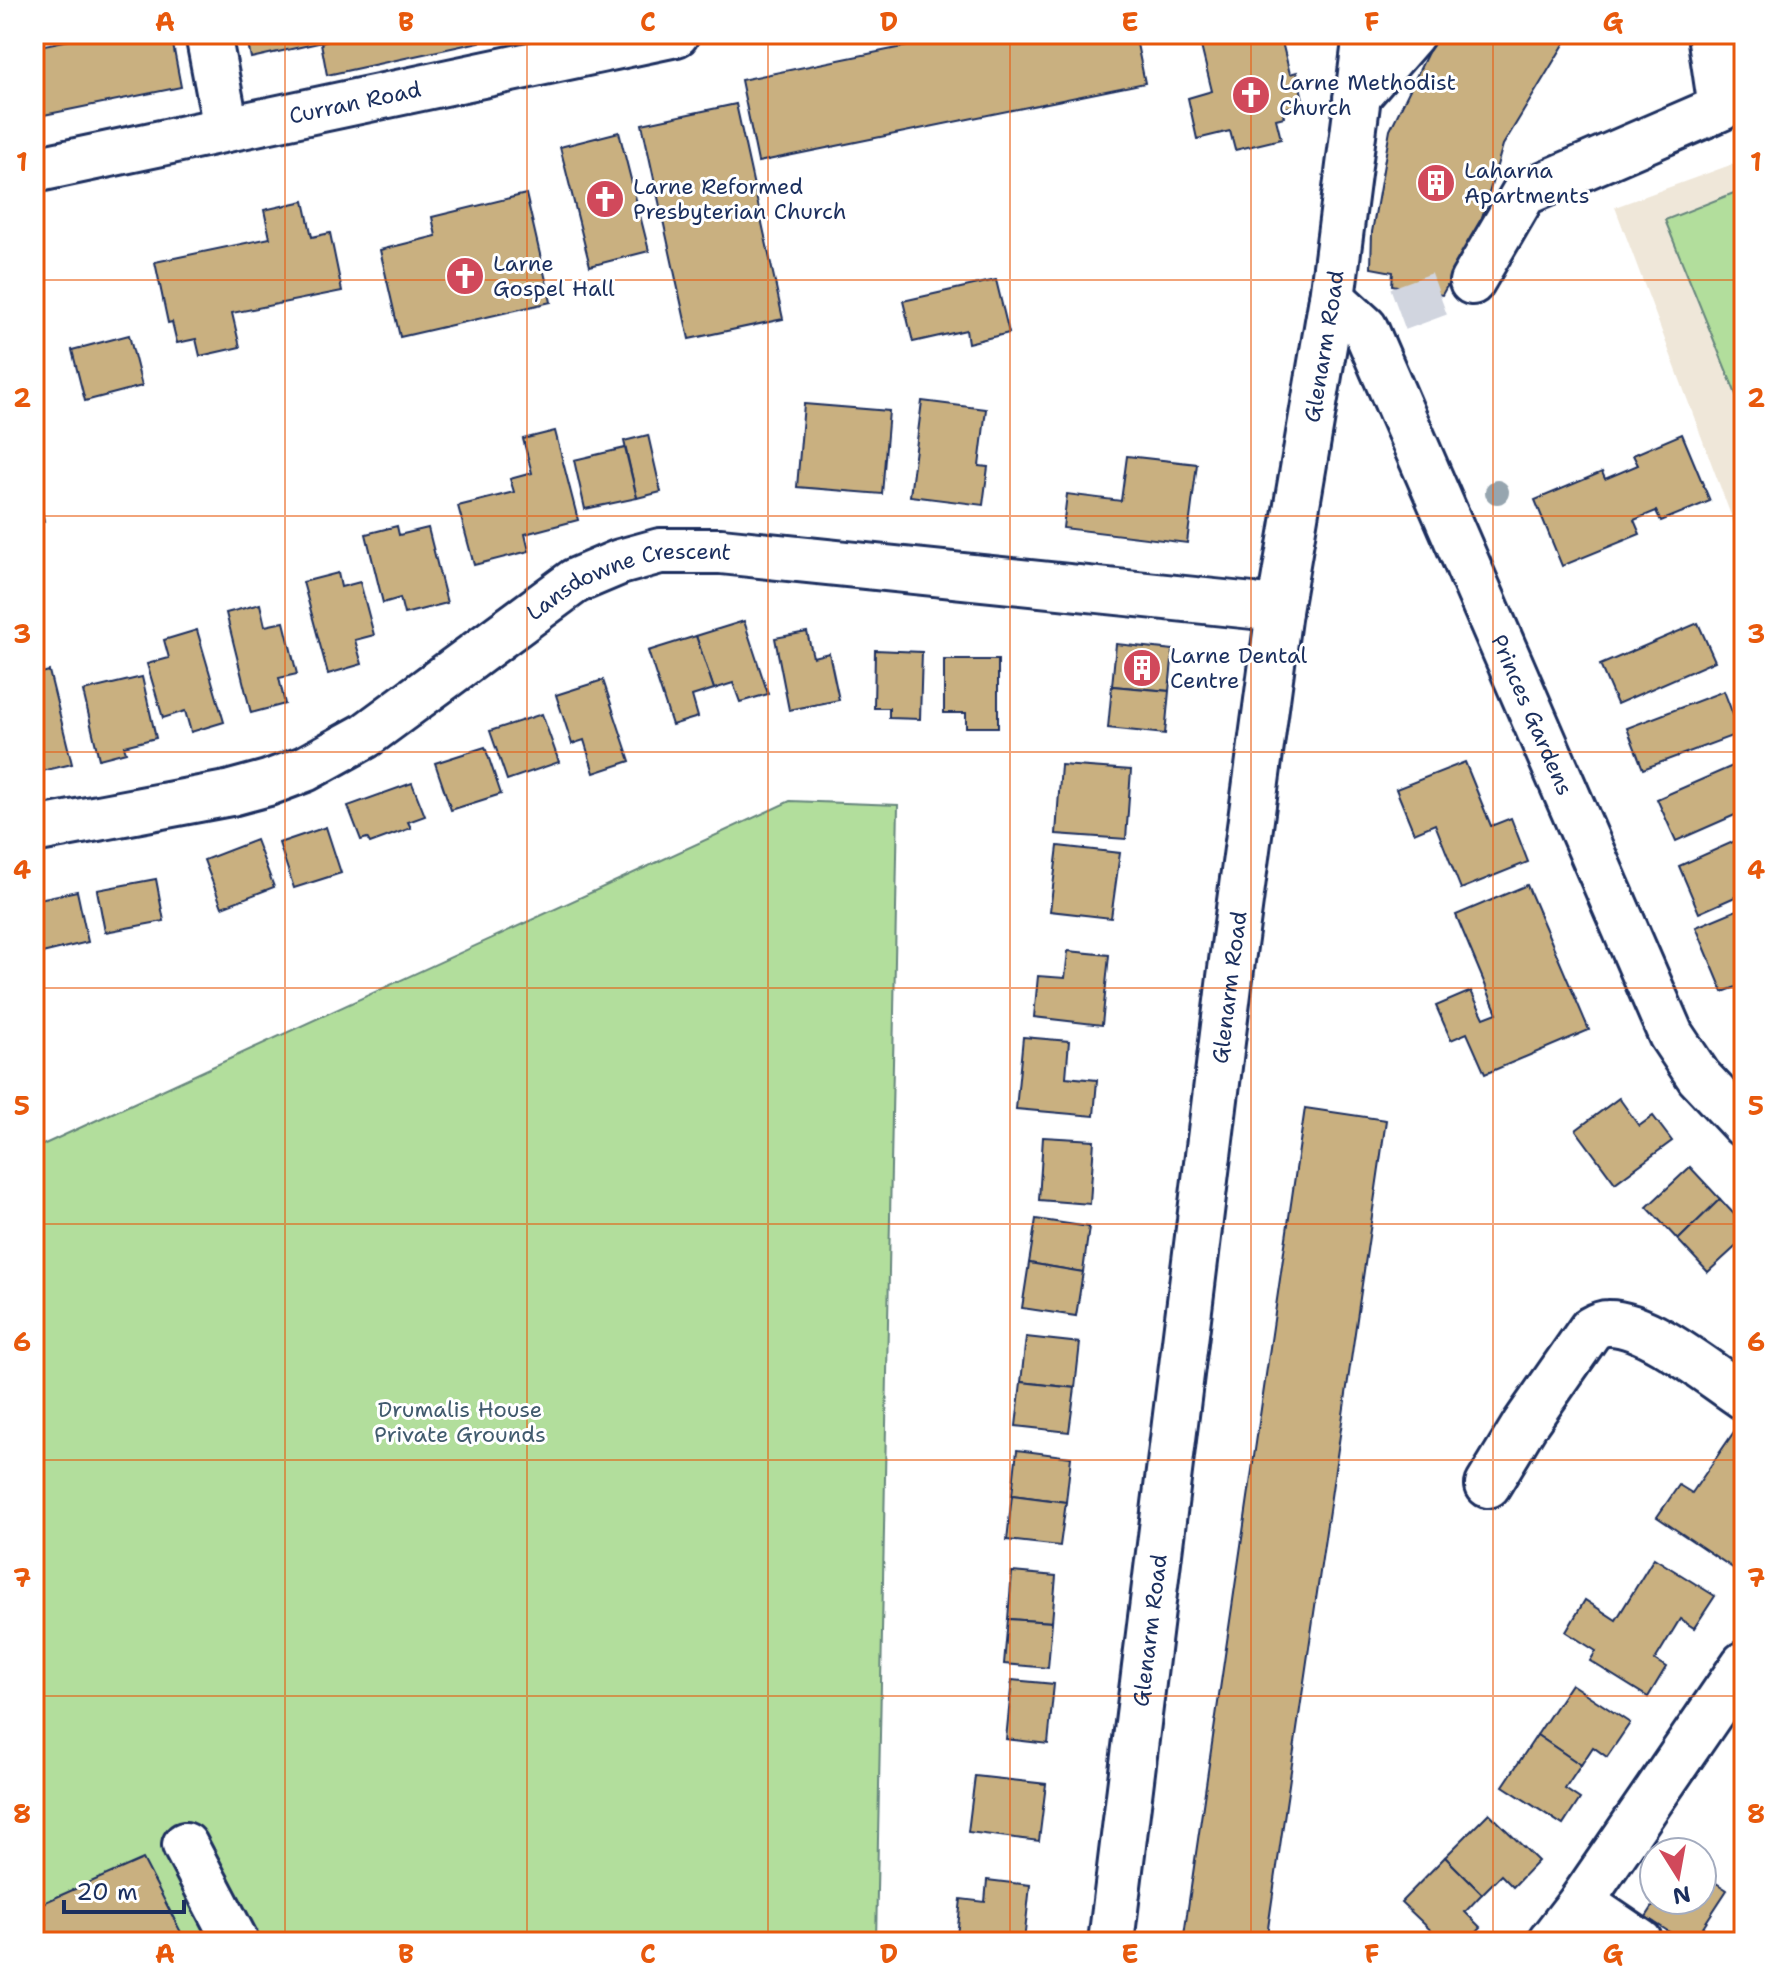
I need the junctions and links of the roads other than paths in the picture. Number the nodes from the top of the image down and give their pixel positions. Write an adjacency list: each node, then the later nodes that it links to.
1 (208, 34): 8 (street)
2 (676, 34): 6 (street, Curran Road)
3 (1366, 34): 7 (street, Glenarm Road)
4 (1412, 34): 7 (street)
5 (1710, 34): 10 (street)
6 (533, 48): 8 (street, Curran Road)
7 (1356, 98): 11 (street, Glenarm Road)
8 (226, 128): 9 (street, Curran Road)
9 (34, 170)
10 (1472, 282)
11 (1332, 298): 12 (street, Glenarm Road); 14 (street, Princes Gardens)
12 (1279, 611): 13 (street, Lansdowne Crescent); 21 (street, Glenarm Road)
13 (34, 830)
14 (1744, 1125)
15 (1744, 1397): 16 (street)
16 (1488, 1485)
17 (1744, 1664): 19 (street)
18 (185, 1845): 20 (street)
19 (1581, 1902): 22 (street); 23 (street)
20 (236, 1942)
21 (1111, 1942)
22 (1550, 1942)
23 (1640, 1942)

